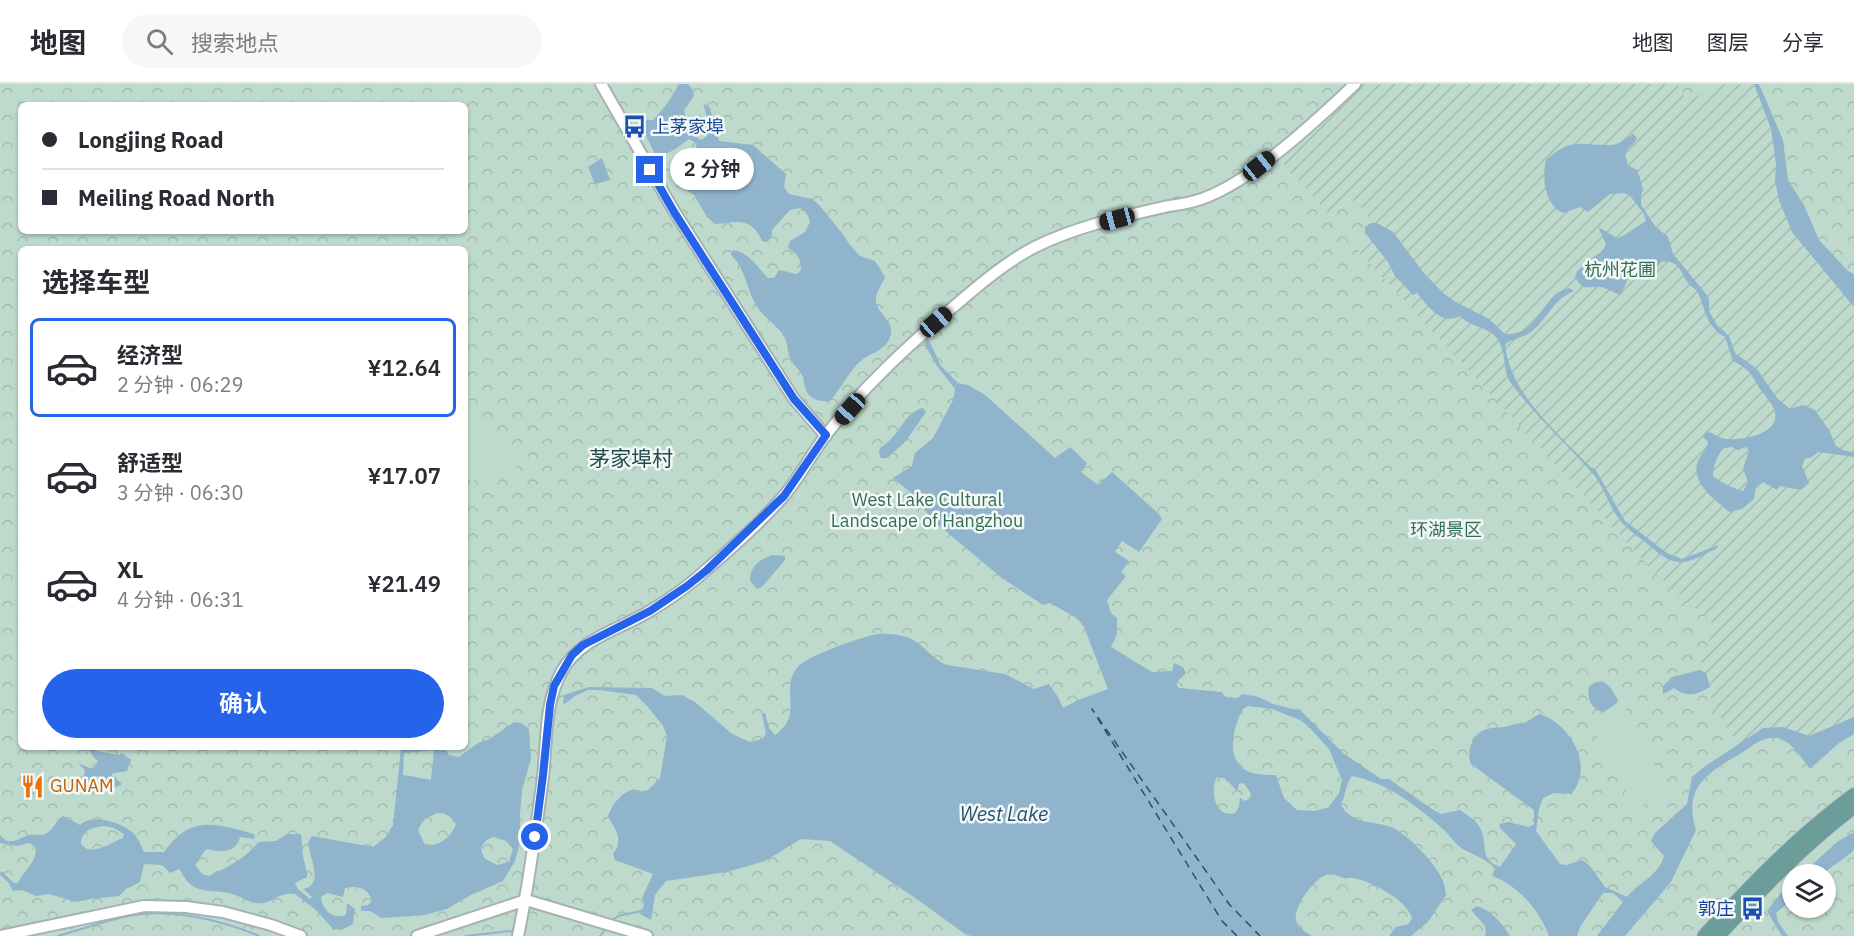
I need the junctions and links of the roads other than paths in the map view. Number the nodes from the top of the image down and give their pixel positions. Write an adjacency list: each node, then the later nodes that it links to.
1 (601, 84): 3 (street)
2 (1354, 84): 3 (street)
3 (826, 435): 6 (street)
4 (1854, 795): 12 (main road)
5 (1854, 807): 13 (main road)
6 (526, 900): 7 (street); 10 (street); 11 (street)
7 (519, 933)
8 (0, 936): 9 (street)
9 (301, 936)
10 (417, 936)
11 (647, 936)
12 (1704, 936)
13 (1718, 936)

